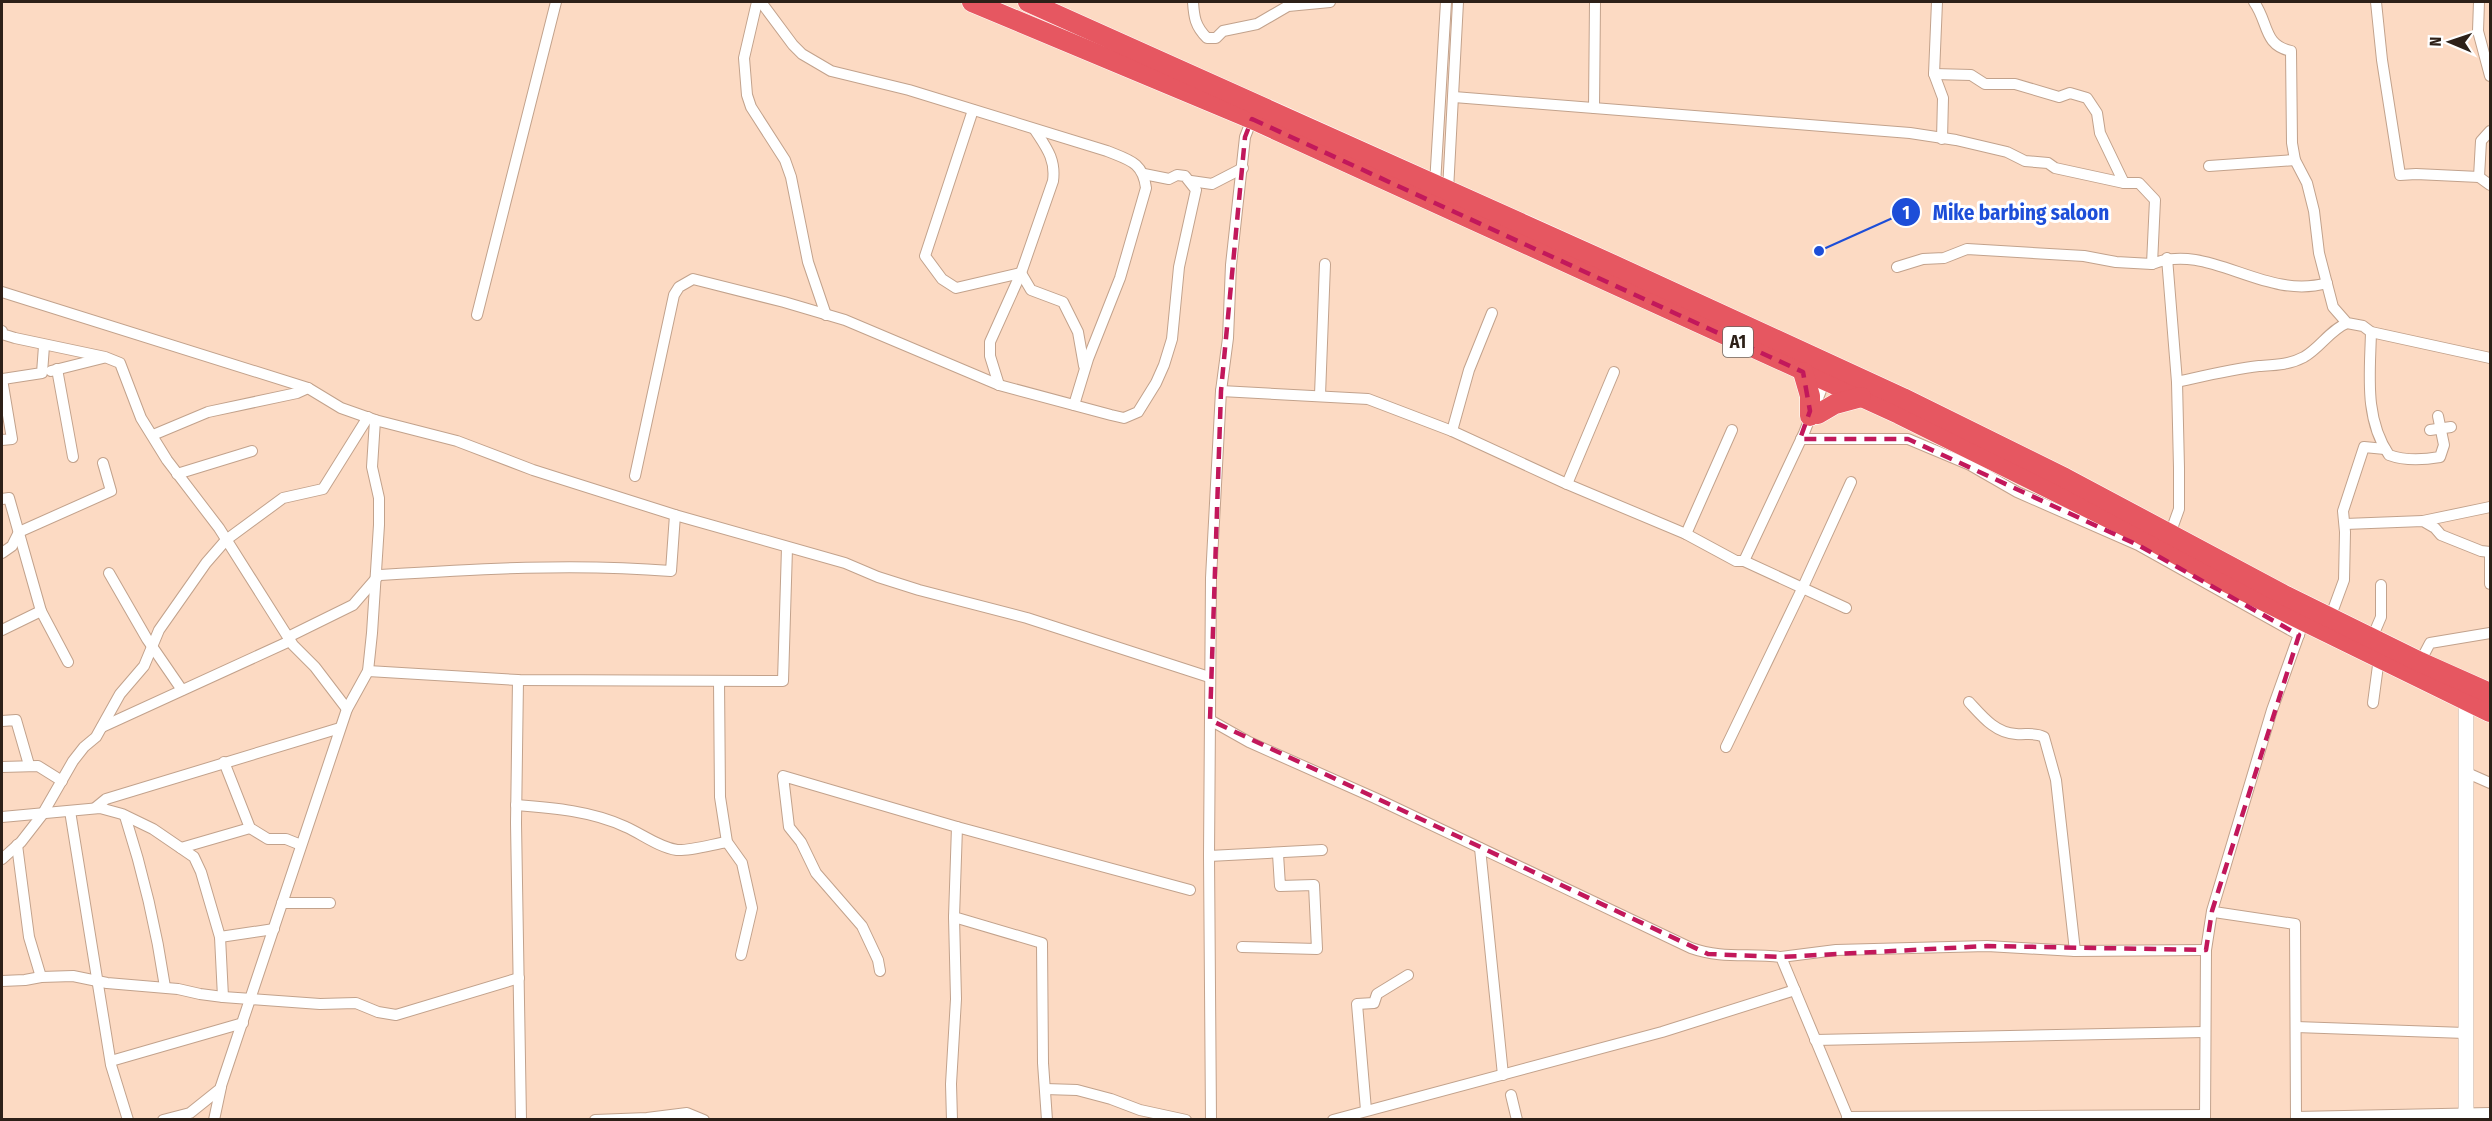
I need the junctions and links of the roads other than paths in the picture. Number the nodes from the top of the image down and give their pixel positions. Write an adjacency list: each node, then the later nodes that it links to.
1 (556, 2): 40 (street)
2 (759, 2): 18 (street); 41 (street)
3 (972, 2): 19 (highway, A1)
4 (1028, 2): 31 (highway, A1)
5 (1193, 2): 6 (street)
6 (1330, 2)
7 (1446, 2): 31 (street)
8 (1458, 2): 16 (street)
9 (1595, 2): 17 (street)
10 (1937, 2): 14 (street)
11 (2254, 2): 23 (street)
12 (2376, 2): 27 (street)
13 (2479, 2): 15 (street)
14 (1935, 74): 22 (street); 29 (street)
15 (2490, 76)
16 (1454, 97): 17 (street); 31 (street)
17 (1594, 108): 22 (street)
18 (973, 110): 20 (street); 36 (street)
19 (1252, 118): 25 (street); 51 (highway, A1)
20 (1035, 130): 26 (street); 36 (street)
21 (2490, 131): 27 (street)
22 (1942, 139): 29 (street)
23 (2295, 159): 24 (street); 37 (street)
24 (2209, 166)
25 (1243, 168): 28 (street); 58 (street)
26 (1144, 174): 28 (street); 49 (street)
27 (2479, 177): 30 (street)
28 (1191, 181): 61 (street)
29 (2124, 183): 34 (street)
30 (2490, 185)
31 (1441, 187): 53 (highway, A1)
32 (2167, 258): 34 (street); 37 (street); 55 (street)
33 (1325, 264): 59 (street)
34 (2152, 264): 35 (street)
35 (1897, 267)
36 (1021, 273): 49 (street); 56 (street)
37 (2327, 283): 42 (street)
38 (2, 292): 57 (street)
39 (1492, 314): 68 (street)
40 (477, 315)
41 (826, 315): 56 (street); 76 (street)
42 (2347, 323): 44 (street); 55 (street)
43 (2, 331): 45 (street)
44 (2371, 332): 47 (street); 71 (street)
45 (44, 346): 46 (street); 52 (street)
46 (106, 358): 48 (street); 69 (street)
47 (2490, 358)
48 (57, 369): 52 (street); 73 (street)
49 (1085, 369): 61 (street)
50 (1614, 372): 78 (street)
51 (1803, 372): 53 (highway, A1); 64 (highway)
52 (42, 373): 54 (street)
53 (1832, 375): 60 (highway, A1); 64 (street); 86 (highway, A1)
54 (2, 379): 70 (street)
55 (2177, 382): 86 (street)
56 (999, 385): 61 (street)
57 (308, 388): 63 (street); 69 (street)
58 (1221, 391): 59 (street); 110 (street)
59 (1320, 395): 68 (street)
60 (1861, 397): 64 (highway); 100 (highway, A1)
61 (1074, 405)
62 (2438, 416): 66 (street)
63 (372, 418): 81 (street); 87 (street); 93 (street)
64 (1808, 426): 91 (street); 100 (street)
65 (2451, 427): 66 (street)
66 (2435, 429): 71 (street)
67 (1732, 430): 85 (street)
68 (1452, 431): 78 (street)
69 (153, 435): 75 (street)
70 (2, 440)
71 (2385, 449): 83 (street)
72 (252, 451): 75 (street)
73 (73, 457)
74 (103, 463): 84 (street)
75 (177, 474): 87 (street)
76 (635, 476)
77 (1851, 482): 96 (street)
78 (1567, 484): 85 (street)
79 (2, 500): 84 (street)
80 (2490, 507): 82 (street)
81 (675, 515): 88 (street); 93 (street)
82 (2423, 521): 83 (street); 90 (street)
83 (2345, 524): 99 (street)
84 (19, 532): 89 (street); 98 (street)
85 (1686, 534): 91 (street)
86 (2170, 534): 99 (highway, A1)
87 (226, 540): 104 (street); 105 (street)
88 (787, 548): 110 (street); 112 (street)
89 (2, 553)
90 (2490, 553): 94 (street)
91 (1744, 561): 96 (street)
92 (109, 573): 105 (street)
93 (374, 581): 104 (street); 109 (street)
94 (2490, 584)
95 (2382, 585): 103 (street)
96 (1803, 587): 97 (street); 124 (street)
97 (1846, 608)
98 (41, 611): 101 (street); 107 (street)
99 (2330, 618): 103 (highway, A1)
100 (2302, 628): 106 (highway, A1); 151 (street)
101 (2, 630)
102 (2490, 633): 108 (street)
103 (2372, 638): 108 (highway, A1)
104 (289, 639): 113 (street); 118 (street)
105 (153, 648): 113 (street); 122 (street)
106 (2379, 658): 115 (highway, A1); 117 (street)
107 (68, 662)
108 (2420, 662): 114 (highway, A1)
109 (368, 671): 111 (street); 118 (street)
110 (1209, 677): 120 (street)
111 (518, 680): 112 (street); 131 (street)
112 (719, 681): 139 (street)
113 (182, 690): 122 (street)
114 (2490, 693)
115 (2466, 701): 119 (highway, A1); 128 (street)
116 (1969, 702): 157 (street)
117 (2373, 703)
118 (347, 709): 123 (street)
119 (2490, 712)
120 (1210, 720): 143 (street); 146 (street)
121 (2, 722): 126 (street)
122 (102, 727): 129 (street)
123 (340, 728): 125 (street); 140 (street)
124 (1726, 747)
125 (224, 762): 132 (street); 138 (street)
126 (29, 765): 127 (street); 129 (street)
127 (2, 767)
128 (2465, 772): 130 (street); 173 (street)
129 (62, 781): 134 (street)
130 (2490, 783)
131 (516, 806): 139 (street); 163 (street)
132 (95, 808): 133 (street); 135 (street)
133 (70, 810): 134 (street); 165 (street)
134 (42, 815): 136 (street); 141 (street)
135 (125, 816): 142 (street); 166 (street)
136 (2, 817)
137 (957, 827): 148 (street); 152 (street); 160 (street)
138 (250, 828): 140 (street); 142 (street)
139 (727, 842): 158 (street)
140 (301, 844): 149 (street)
141 (17, 845): 147 (street); 162 (street)
142 (181, 848): 154 (street)
143 (1480, 848): 159 (street); 176 (street)
144 (1322, 850): 145 (street)
145 (1278, 854): 146 (street); 155 (street)
146 (1209, 856): 196 (street)
147 (2, 859)
148 (1190, 890)
149 (282, 903): 150 (street); 153 (street)
150 (330, 903)
151 (2214, 912): 156 (street); 171 (street)
152 (954, 917): 178 (street); 193 (street)
153 (274, 929): 154 (street); 169 (street)
154 (220, 937): 168 (street)
155 (1242, 947)
156 (2206, 950): 157 (street); 172 (street)
157 (2075, 951): 159 (street)
158 (741, 955)
159 (1781, 957): 167 (street)
160 (879, 971)
161 (1408, 975): 180 (street)
162 (41, 977): 164 (street); 165 (street)
163 (519, 978): 169 (street); 190 (street)
164 (2, 981)
165 (98, 981): 166 (street); 175 (street)
166 (165, 987): 168 (street)
167 (1795, 990): 174 (street); 176 (street)
168 (223, 997): 169 (street)
169 (251, 999): 170 (street)
170 (243, 1023): 175 (street); 177 (street)
171 (2296, 1027): 173 (street); 186 (street)
172 (2205, 1032): 174 (street); 183 (street)
173 (2465, 1033): 182 (street)
174 (1815, 1040): 184 (street)
175 (111, 1061): 187 (street)
176 (1503, 1075): 180 (street)
177 (221, 1086): 188 (street); 189 (street)
178 (1045, 1089): 194 (street); 195 (street)
179 (1511, 1095): 198 (street)
180 (1366, 1110): 197 (street)
181 (2490, 1113): 182 (street)
182 (2466, 1116): 186 (street)
183 (2205, 1117): 185 (street)
184 (1848, 1118): 185 (street)
185 (2118, 1118)
186 (2296, 1118)
187 (128, 1119)
188 (163, 1119)
189 (214, 1119)
190 (521, 1119)
191 (596, 1119): 192 (street)
192 (704, 1119)
193 (952, 1119)
194 (1047, 1119)
195 (1186, 1119)
196 (1211, 1119)
197 (1335, 1119)
198 (1517, 1119)

